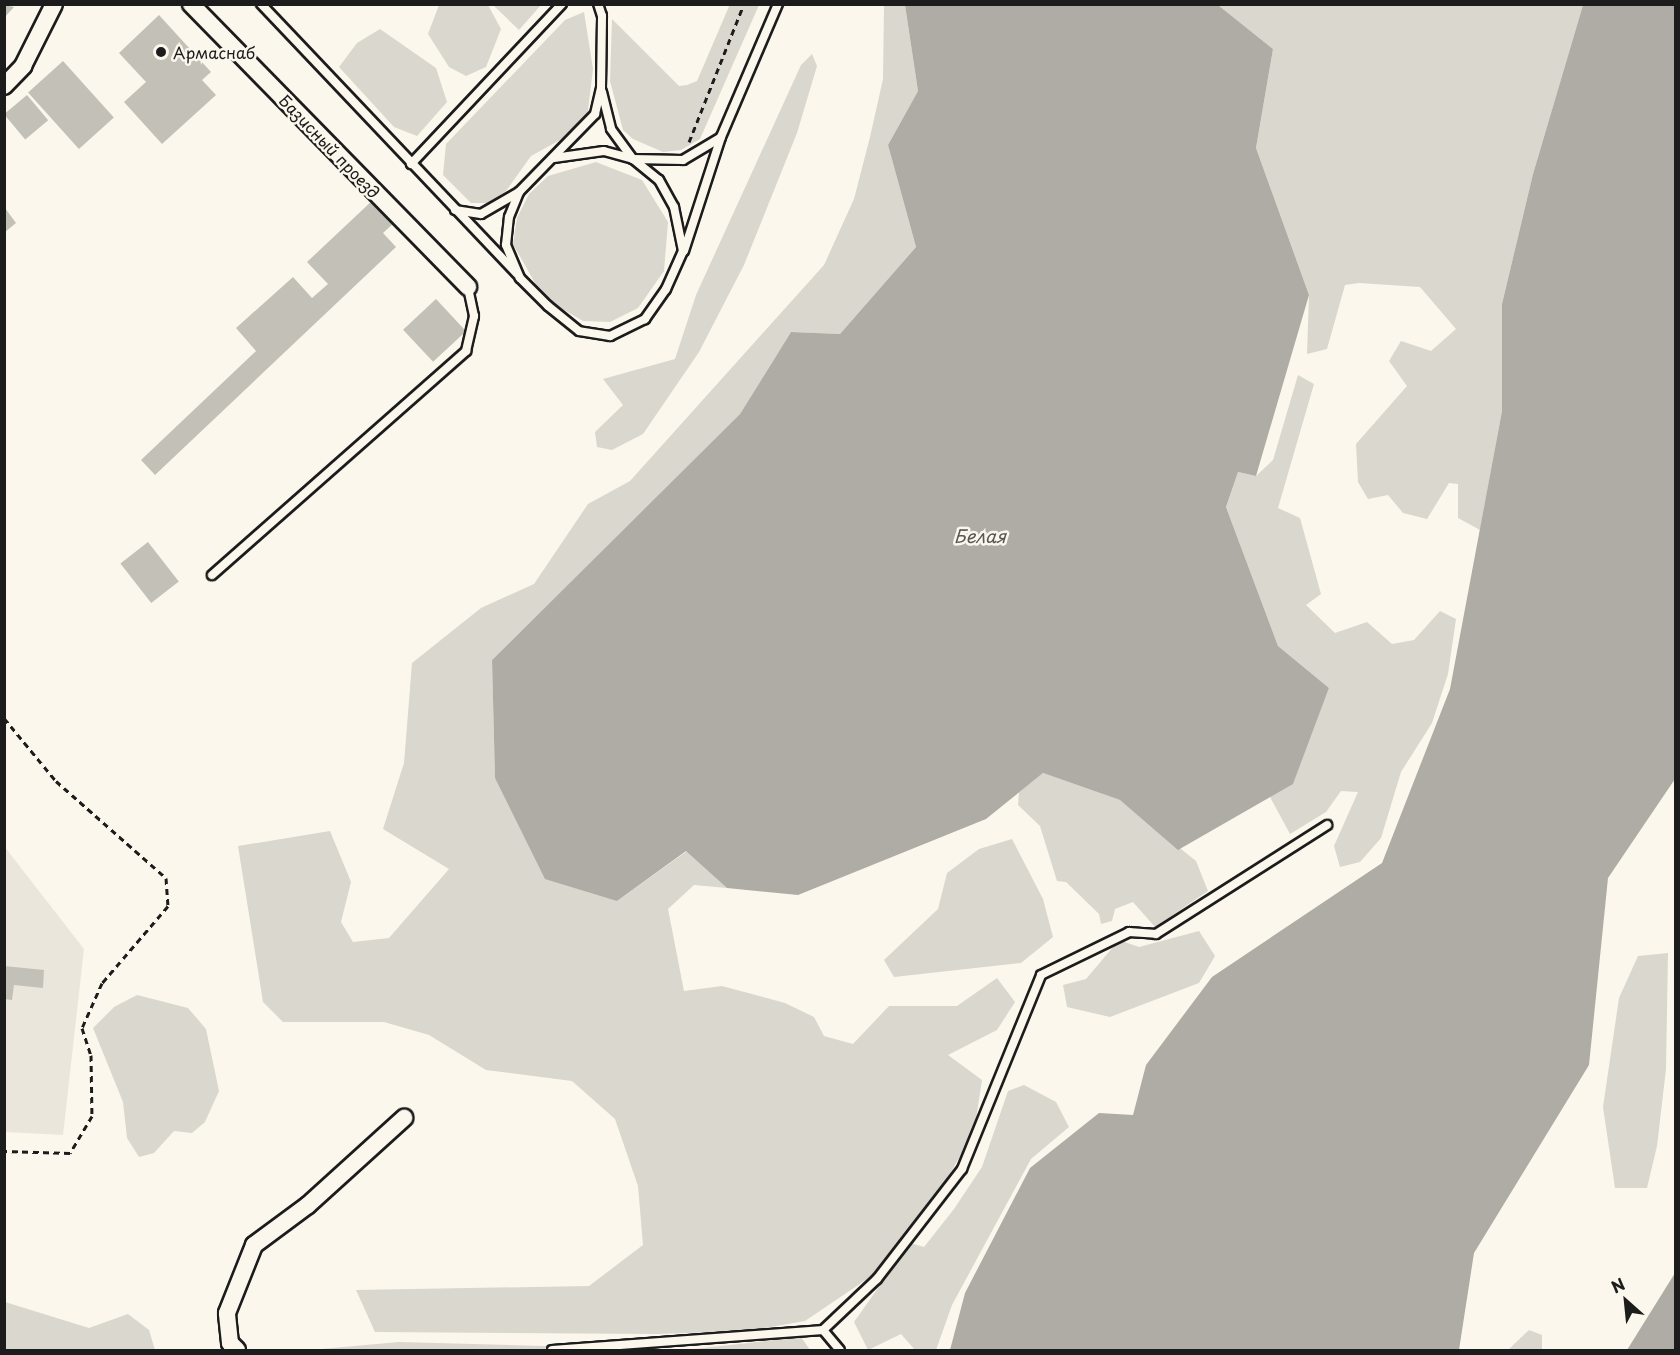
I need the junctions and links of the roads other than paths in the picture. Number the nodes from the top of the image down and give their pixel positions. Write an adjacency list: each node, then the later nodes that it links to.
1 (54, 4): 7 (street)
2 (191, 4): 17 (street, Базисный проезд)
3 (261, 4): 12 (lane)
4 (562, 4): 12 (lane)
5 (598, 4): 8 (lane)
6 (778, 4): 9 (lane)
7 (4, 86)
8 (601, 89): 10 (lane); 11 (lane)
9 (721, 137): 11 (lane); 15 (lane)
10 (554, 158): 11 (lane); 13 (lane)
11 (633, 159): 15 (lane)
12 (411, 164): 14 (lane)
13 (519, 192): 14 (lane); 16 (lane)
14 (454, 210): 16 (lane)
15 (683, 251): 16 (lane)
16 (520, 278)
17 (468, 287): 18 (lane)
18 (213, 575)
19 (1327, 825): 21 (lane)
20 (404, 1118): 22 (street)
21 (823, 1330): 23 (lane); 24 (lane)
22 (237, 1350)
23 (552, 1350)
24 (840, 1350)

